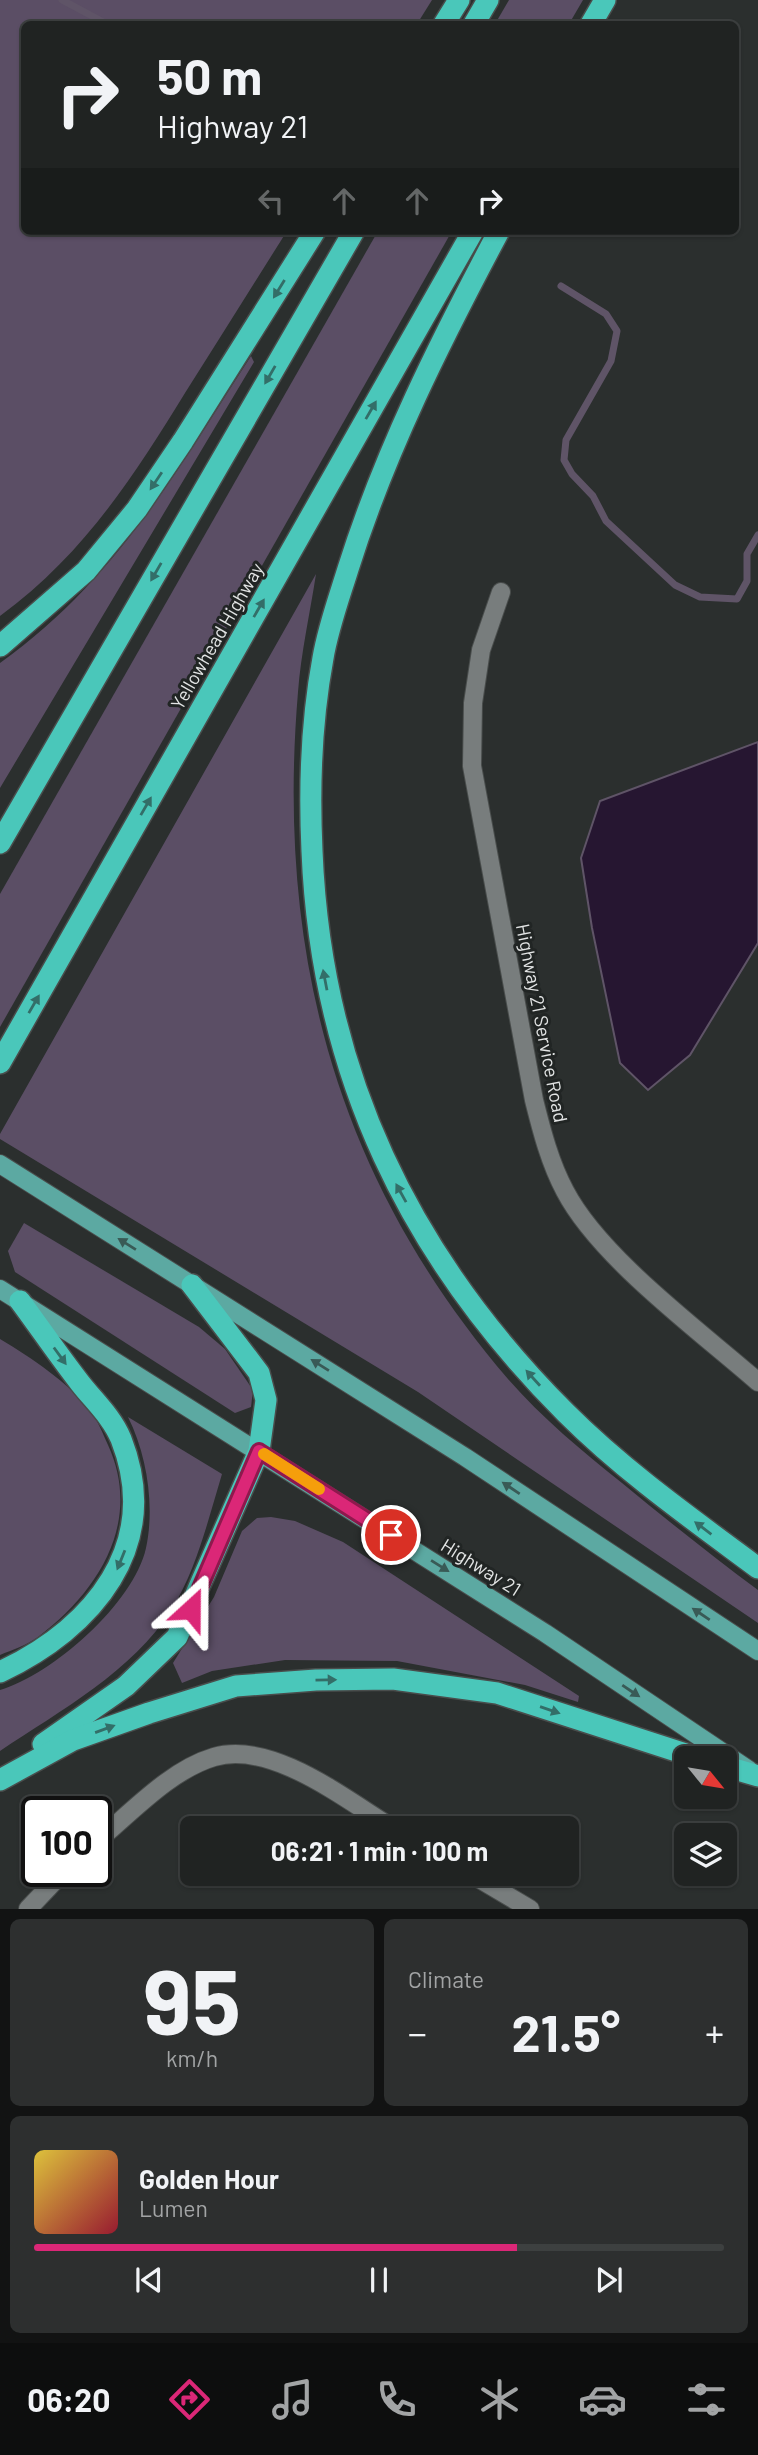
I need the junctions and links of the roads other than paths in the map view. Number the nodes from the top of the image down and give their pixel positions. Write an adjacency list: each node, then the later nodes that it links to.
1 (459, 0): 4 (highway)
2 (488, 0): 5 (highway)
3 (605, 0): 6 (highway)
4 (446, 21)
5 (476, 21)
6 (593, 21)
7 (312, 235): 12 (highway, one-way to 12)
8 (352, 235): 13 (highway, one-way to 13)
9 (471, 235): 14 (highway, Yellowhead Highway, one-way to 9)
10 (497, 235): 21 (highway, one-way to 10)
11 (500, 592): 19 (street, Highway 21 Service Road)
12 (0, 646)
13 (0, 843)
14 (0, 1063)
15 (0, 1164): 16 (main road, one-way to 15)
16 (192, 1285): 20 (highway); 22 (main road, one-way to 16)
17 (0, 1289): 18 (main road, Highway 21)
18 (20, 1301): 20 (main road, Highway 21); 23 (highway, one-way to 23)
19 (758, 1382)
20 (259, 1451): 26 (main road, Highway 21, one-way to 26); 27 (highway)
21 (758, 1568)
22 (758, 1651)
23 (0, 1672)
24 (674, 1750): 27 (highway, one-way to 24)
25 (737, 1770): 26 (highway)
26 (758, 1776)
27 (0, 1779)
28 (372, 1816): 29 (street)
29 (112, 1829)
30 (491, 1886): 33 (street)
31 (49, 1887): 32 (street)
32 (28, 1909)
33 (530, 1909)

